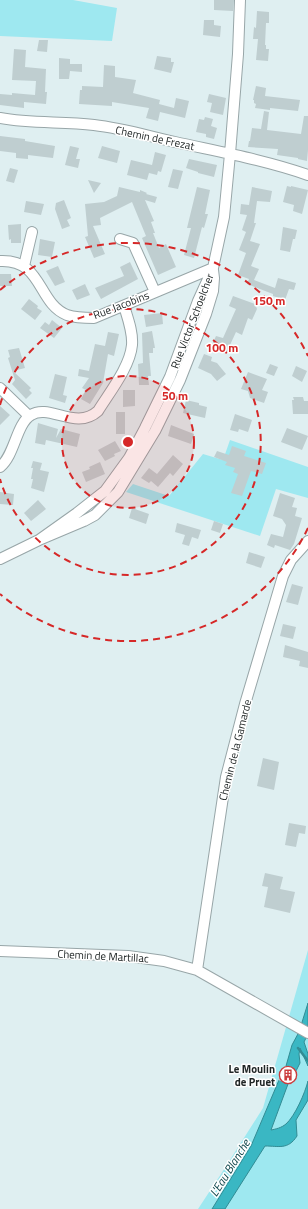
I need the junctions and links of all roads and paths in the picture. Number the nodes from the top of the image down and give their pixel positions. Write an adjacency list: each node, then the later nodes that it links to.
1 (240, 0): 3 (street, Rue Victor Schoelcher)
2 (0, 118): 3 (street, Chemin de Frezat)
3 (230, 154): 4 (street, Chemin de Frezat); 9 (street, Rue Victor Schoelcher)
4 (308, 175)
5 (32, 232): 8 (street)
6 (120, 239): 10 (street)
7 (0, 261): 8 (street)
8 (24, 266): 11 (street, Rue Jacobins)
9 (213, 268): 10 (street, Rue Jacobins); 16 (street, Rue Victor Schoelcher)
10 (155, 292): 11 (street, Rue Jacobins)
11 (124, 306): 13 (street)
12 (0, 388): 13 (street)
13 (29, 416): 14 (street)
14 (0, 467)
15 (308, 541): 18 (street, Chemin de la Gamarde)
16 (0, 559)
17 (0, 951): 18 (street, Chemin de Martillac)
18 (197, 970): 19 (street, Chemin de Martillac)
19 (308, 1034)

